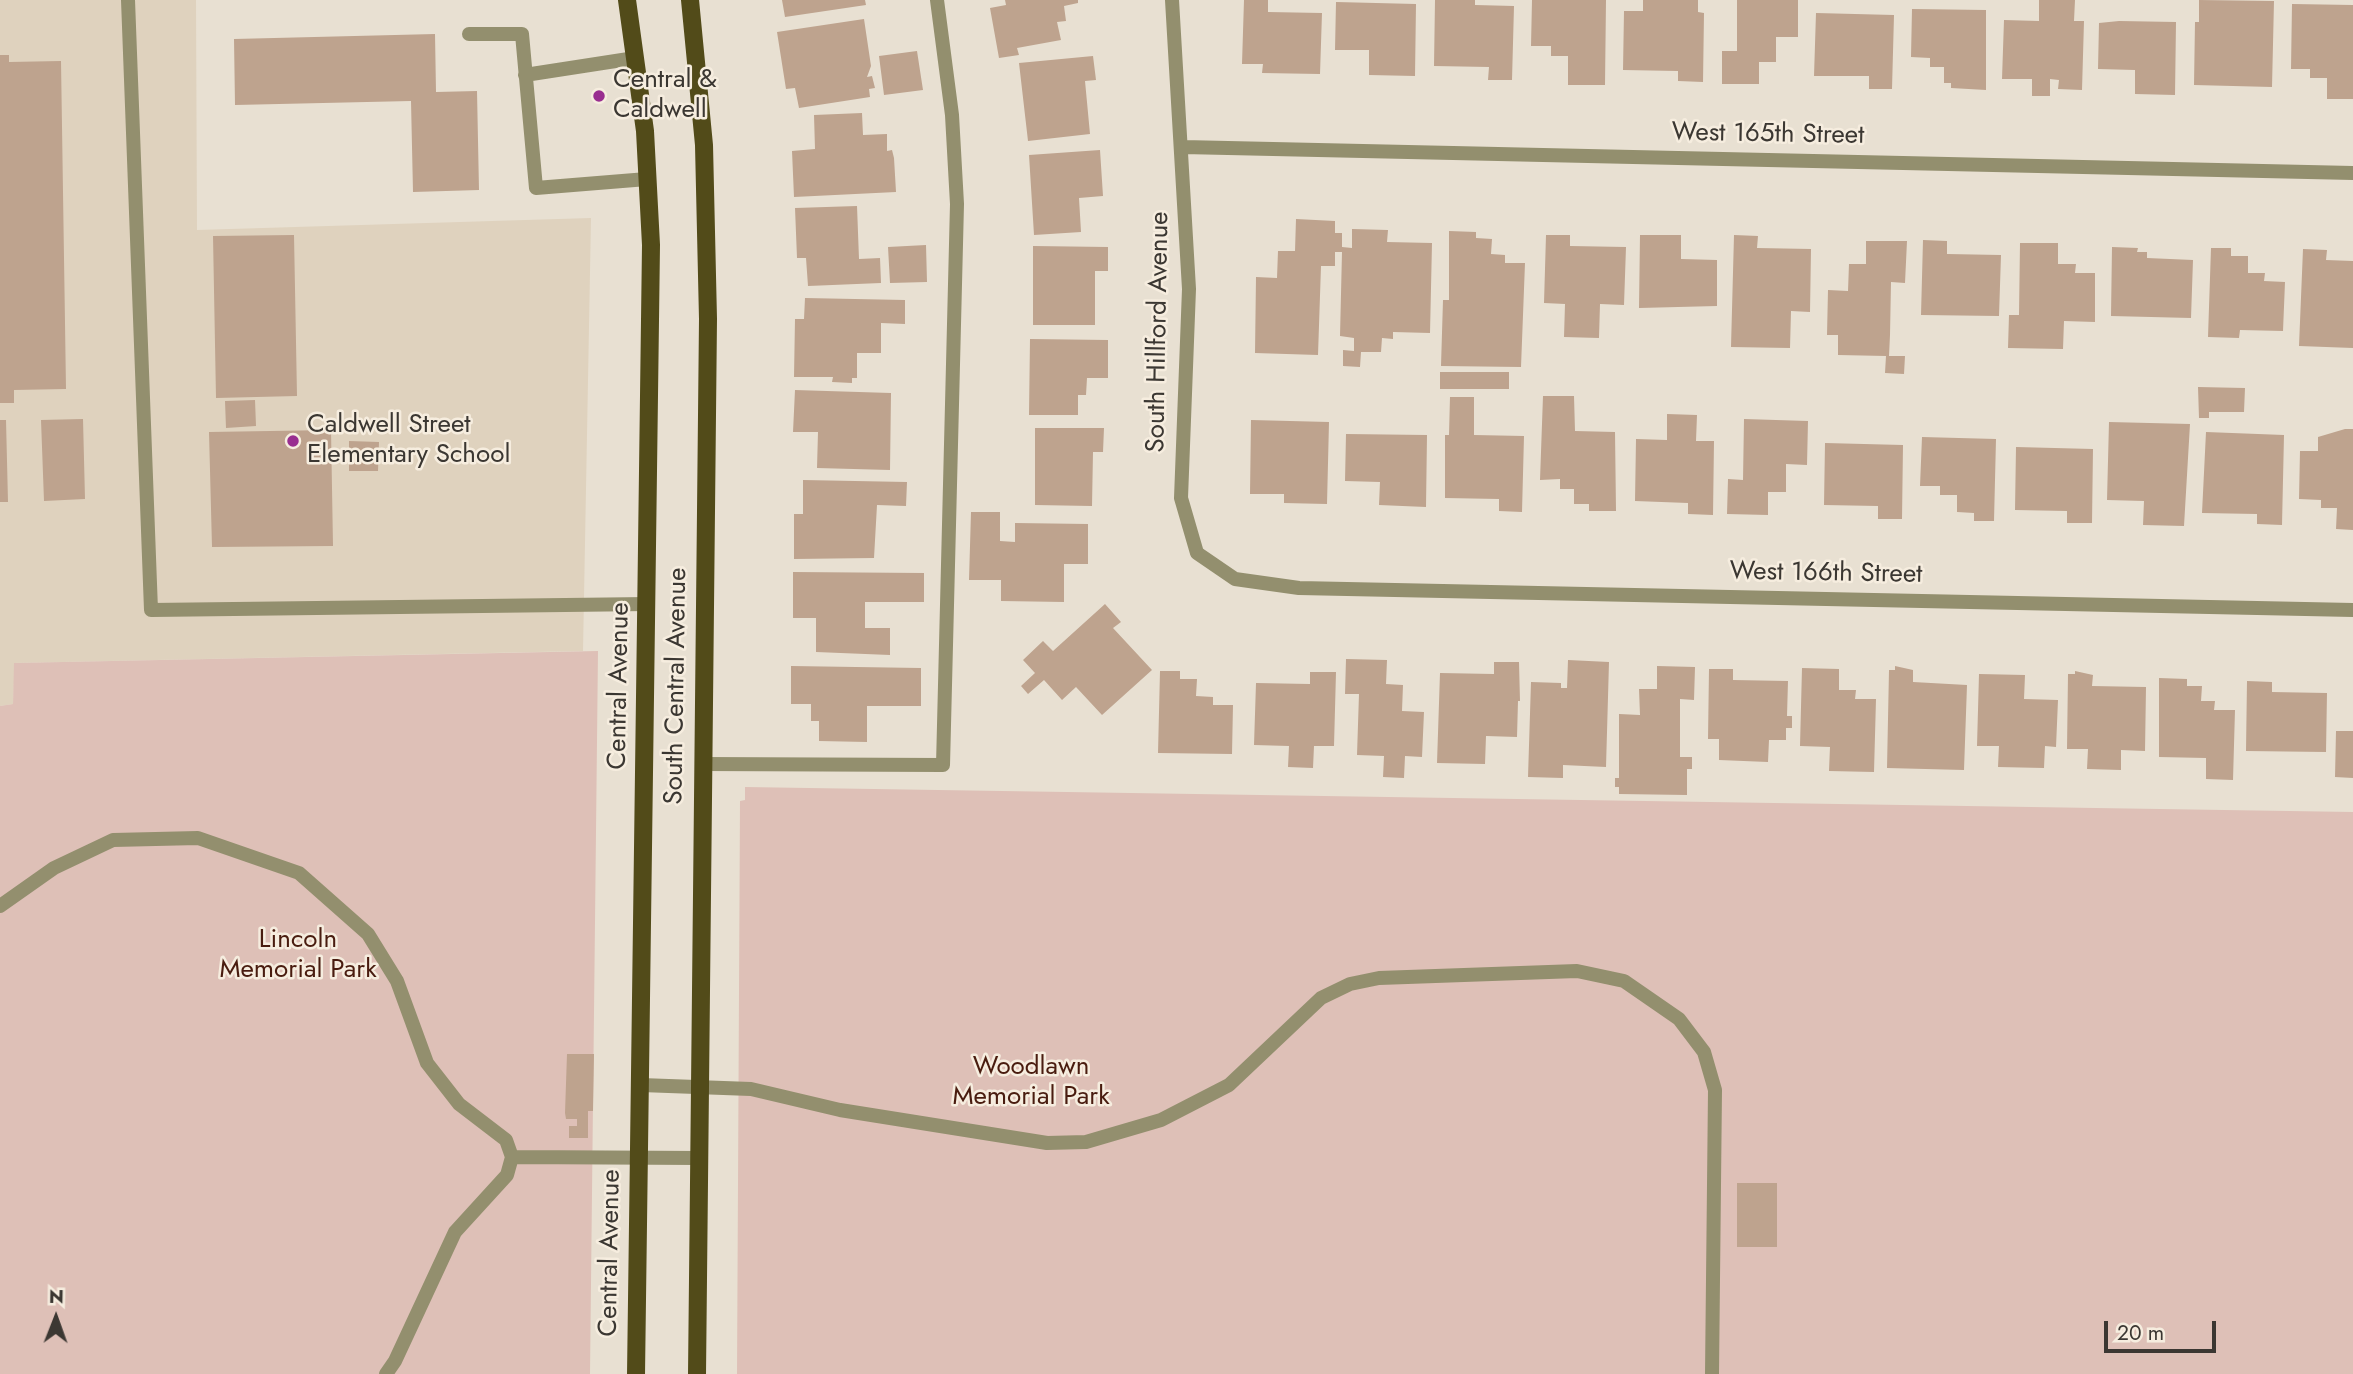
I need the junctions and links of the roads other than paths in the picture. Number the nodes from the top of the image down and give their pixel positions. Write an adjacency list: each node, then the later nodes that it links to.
1 (128, 0): 13 (street)
2 (627, 0): 7 (main road, Central Avenue)
3 (691, 0): 15 (main road, South Central Avenue)
4 (937, 0): 15 (street)
5 (1172, 0): 9 (street, South Hillford Avenue)
6 (468, 34): 8 (street)
7 (635, 58): 8 (street); 11 (main road, Central Avenue)
8 (526, 75): 11 (street)
9 (1183, 146): 10 (street, West 165th Street); 12 (street, South Hillford Avenue)
10 (2353, 173)
11 (647, 178): 13 (main road, Central Avenue)
12 (1298, 588): 14 (street, West 166th Street)
13 (648, 604): 17 (main road, Central Avenue)
14 (2353, 610)
15 (702, 764): 18 (main road, South Central Avenue)
16 (0, 906): 19 (street)
17 (640, 1085): 18 (street); 21 (main road, Central Avenue)
18 (699, 1086): 20 (main road, South Central Avenue); 25 (street)
19 (512, 1157): 21 (street); 22 (street)
20 (699, 1158): 21 (street); 24 (main road, South Central Avenue)
21 (639, 1159): 23 (main road, Central Avenue)
22 (386, 1374)
23 (636, 1374)
24 (698, 1374)
25 (1712, 1374)

